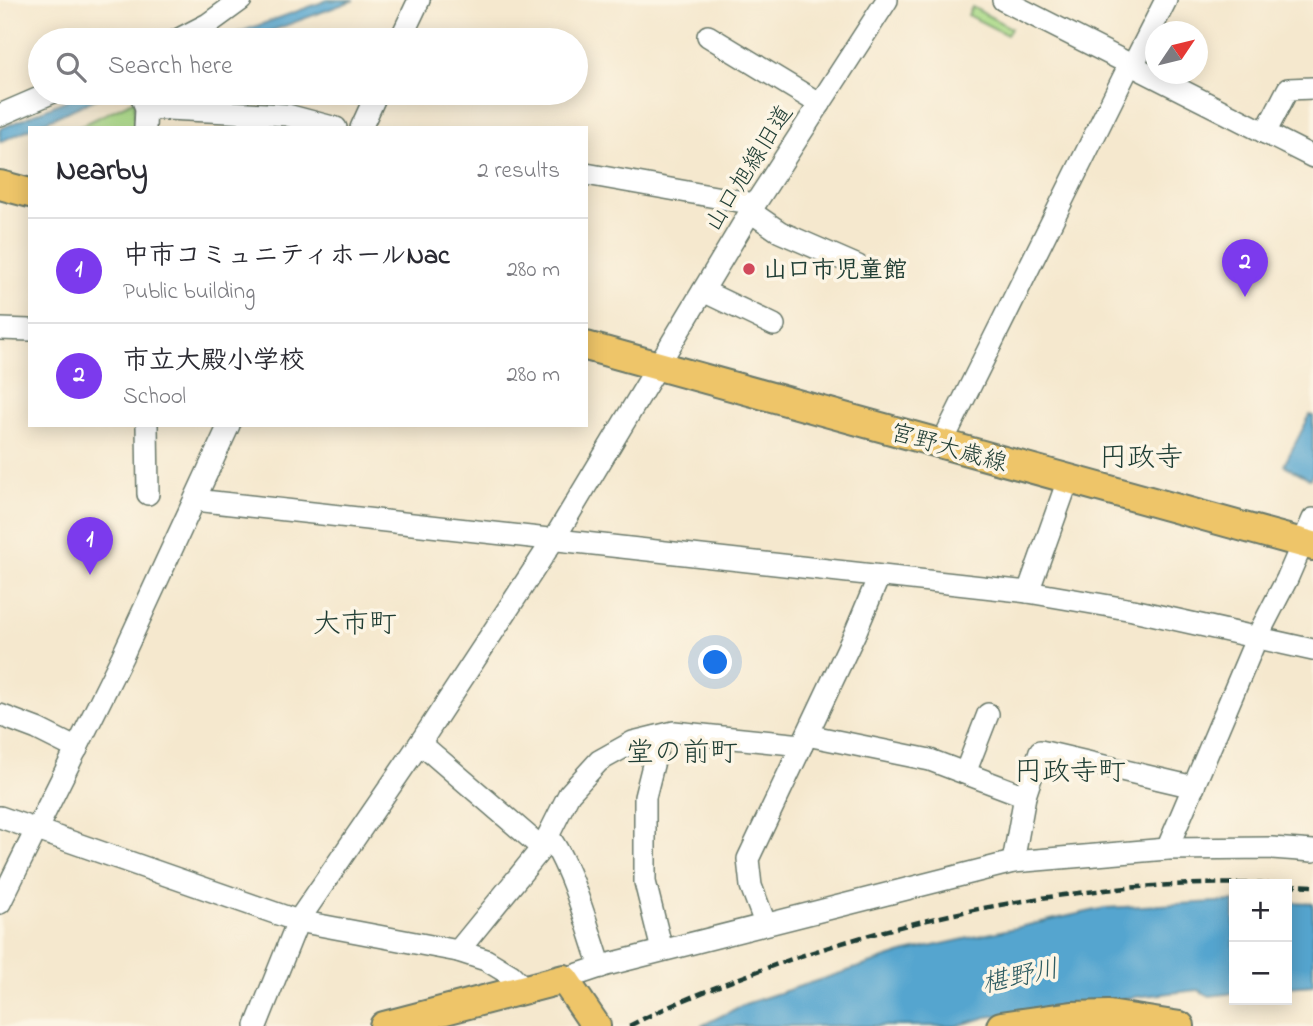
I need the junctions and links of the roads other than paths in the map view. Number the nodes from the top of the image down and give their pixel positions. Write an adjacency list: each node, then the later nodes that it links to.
1 (241, 0): 7 (street)
2 (418, 0): 8 (street)
3 (887, 0): 13 (street, 山口旭線旧道)
4 (1003, 0): 6 (street)
5 (1166, 0): 10 (street)
6 (1029, 6): 10 (street)
7 (200, 28)
8 (405, 28)
9 (708, 36): 13 (street)
10 (1131, 66): 19 (street); 34 (street)
11 (1313, 88): 19 (street)
12 (28, 103): 16 (street)
13 (820, 104): 24 (street, 山口旭線旧道)
14 (372, 105): 18 (street)
15 (143, 110): 17 (street)
16 (0, 115)
17 (328, 126)
18 (362, 126)
19 (1265, 133): 20 (street)
20 (1313, 158)
21 (588, 174): 24 (street)
22 (0, 184): 23 (main road)
23 (28, 192)
24 (753, 208): 25 (street); 26 (street, 山口旭線旧道)
25 (858, 266)
26 (703, 291): 27 (street); 31 (street, 山口旭線旧道)
27 (775, 325)
28 (0, 329): 29 (street)
29 (28, 330)
30 (588, 347): 31 (main road, 宮野大歳線)
31 (656, 366): 34 (main road, 宮野大歳線); 39 (street, 山口旭線旧道)
32 (147, 427): 36 (street)
33 (228, 427): 37 (street)
34 (941, 445): 35 (main road, 宮野大歳線)
35 (1068, 480): 38 (main road, 宮野大歳線); 41 (street)
36 (148, 494)
37 (195, 500): 39 (street); 49 (street)
38 (1309, 536): 42 (street)
39 (554, 539): 40 (street); 48 (street, 山口旭線旧道)
40 (879, 576): 41 (street); 47 (street)
41 (1028, 592): 42 (street)
42 (1258, 637): 43 (street); 51 (street)
43 (1313, 650)
44 (988, 714): 50 (street)
45 (0, 715): 49 (street)
46 (655, 737): 47 (street); 55 (street); 62 (street)
47 (804, 740): 50 (street); 61 (street)
48 (419, 743): 55 (street); 60 (street, 山口旭線旧道)
49 (77, 749): 54 (street)
50 (965, 774): 52 (street)
51 (1194, 787): 52 (street); 56 (street)
52 (1025, 796): 58 (street)
53 (0, 817): 54 (street)
54 (37, 830): 59 (street); 60 (street)
55 (545, 842): 63 (street); 64 (street)
56 (1167, 849): 57 (street); 58 (street)
57 (1313, 851)
58 (1013, 862): 61 (street)
59 (0, 903)
60 (298, 921): 63 (street); 67 (street, 山口旭線旧道)
61 (765, 923): 62 (street)
62 (662, 950): 64 (street)
63 (458, 951): 66 (street)
64 (601, 967): 65 (street)
65 (564, 979): 66 (main road); 69 (main road)
66 (524, 988): 68 (main road)
67 (256, 1026)
68 (384, 1026)
69 (596, 1026)
70 (1001, 1026): 71 (main road)
71 (1181, 1026)

